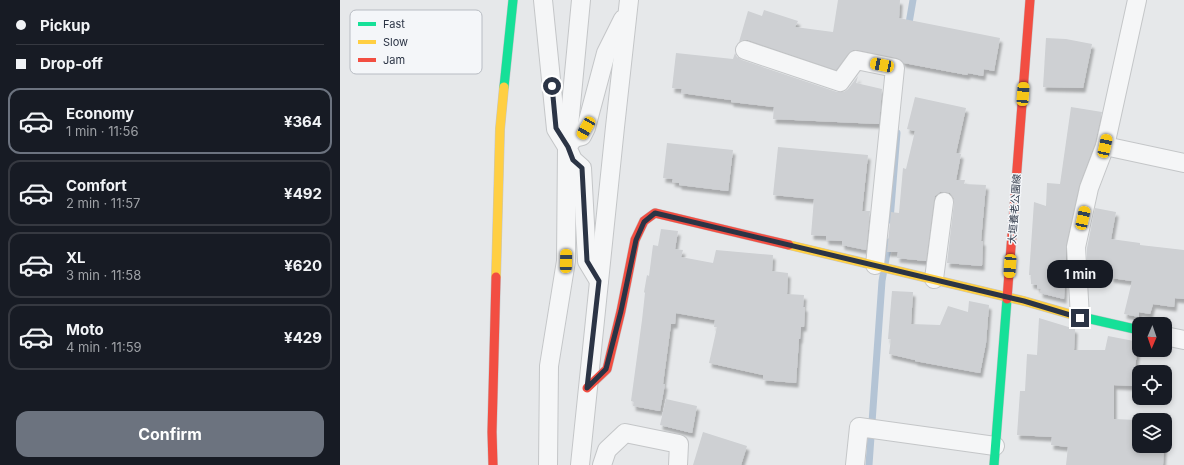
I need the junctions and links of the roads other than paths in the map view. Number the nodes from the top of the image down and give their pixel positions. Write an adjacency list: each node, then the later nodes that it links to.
1 (513, 0): 22 (street)
2 (544, 0): 9 (street)
3 (581, 0): 9 (street)
4 (1030, 0): 15 (street, 大垣養老公園線)
5 (1137, 0): 8 (street)
6 (631, 5): 9 (street); 14 (street)
7 (745, 50): 12 (street)
8 (1105, 146): 10 (street); 16 (street)
9 (568, 147): 14 (street); 23 (street)
10 (1184, 163)
11 (944, 202): 13 (street)
12 (875, 265): 13 (street); 20 (street)
13 (934, 279): 15 (street)
14 (599, 281): 20 (street)
15 (1007, 297): 16 (street); 21 (street, 大垣養老公園線)
16 (1080, 318): 17 (street)
17 (1132, 329)
18 (1172, 337): 19 (street)
19 (1184, 340)
20 (587, 388): 24 (street)
21 (995, 446): 27 (street); 28 (street, 大垣養老公園線)
22 (493, 465)
23 (548, 465)
24 (580, 465)
25 (602, 465): 26 (street)
26 (678, 465)
27 (855, 465)
28 (994, 465)

